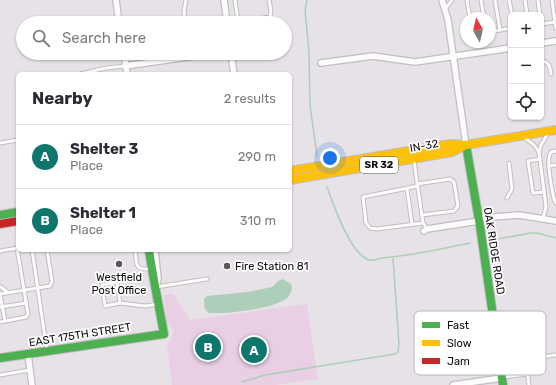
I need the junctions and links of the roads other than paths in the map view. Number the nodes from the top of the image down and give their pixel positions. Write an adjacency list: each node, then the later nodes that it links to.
1 (116, 0): 21 (street)
2 (186, 0): 22 (lane)
3 (224, 0): 23 (street)
4 (236, 0): 24 (lane)
5 (269, 0): 25 (lane)
6 (442, 0): 15 (street)
7 (452, 0): 15 (lane)
8 (467, 0): 16 (lane)
9 (481, 0): 17 (lane)
10 (495, 0): 30 (lane)
11 (509, 0): 18 (lane)
12 (525, 0): 19 (lane)
13 (538, 0): 20 (lane)
14 (552, 0): 26 (lane)
15 (445, 9): 35 (street)
16 (469, 12)
17 (483, 12)
18 (511, 12)
19 (527, 12)
20 (540, 12)
21 (119, 16)
22 (184, 16)
23 (226, 16)
24 (237, 16)
25 (270, 16)
26 (555, 22): 27 (lane); 28 (lane)
27 (544, 23)
28 (556, 28)
29 (508, 29): 30 (lane)
30 (500, 30): 31 (lane)
31 (496, 31)
32 (556, 41): 33 (street)
33 (544, 43)
34 (508, 48): 35 (street)
35 (453, 56): 40 (street); 50 (street)
36 (125, 60): 41 (street)
37 (166, 60): 41 (street)
38 (232, 60): 44 (street)
39 (544, 61): 45 (lane)
40 (321, 63)
41 (125, 66): 42 (lane); 43 (street)
42 (87, 72)
43 (126, 72)
44 (234, 72)
45 (552, 74)
46 (553, 131): 47 (street, IN-32 / SR 32); 52 (lane)
47 (522, 135): 50 (street, IN-32 / SR 32); 52 (lane)
48 (16, 140): 49 (lane)
49 (0, 143)
50 (466, 145): 53 (street, IN-32 / SR 32); 58 (street, IN-32 / SR 32); 69 (street, OAK RIDGE ROAD)
51 (556, 151): 57 (lane)
52 (539, 152): 54 (lane)
53 (414, 159): 59 (street, IN-32 / SR 32); 60 (lane)
54 (540, 159): 62 (lane); 62 (lane)
55 (509, 163): 63 (lane)
56 (556, 165): 57 (lane)
57 (549, 166): 64 (lane)
58 (292, 171)
59 (292, 180)
60 (418, 185): 61 (lane); 67 (lane); 67 (lane)
61 (407, 189): 74 (lane); 74 (lane)
62 (544, 192): 68 (lane)
63 (507, 198)
64 (556, 203)
65 (16, 212): 66 (street)
66 (0, 215)
67 (422, 215): 72 (lane)
68 (543, 218): 69 (street); 71 (street)
69 (479, 220): 75 (street); 95 (street, OAK RIDGE ROAD)
70 (16, 221): 73 (street)
71 (556, 221)
72 (423, 223): 74 (lane); 75 (lane)
73 (0, 224)
74 (412, 224)
75 (425, 230)
76 (16, 248): 77 (lane)
77 (0, 251)
78 (19, 252): 89 (lane)
79 (32, 252): 88 (lane)
80 (47, 252): 88 (lane)
81 (135, 252): 84 (lane)
82 (148, 252): 84 (street)
83 (155, 252): 87 (street)
84 (151, 269): 87 (street)
85 (207, 279): 87 (lane)
86 (1, 287): 90 (lane)
87 (156, 287): 93 (street)
88 (38, 288): 89 (lane); 98 (lane)
89 (24, 290): 90 (lane); 91 (lane)
90 (7, 292): 94 (lane)
91 (26, 303): 94 (lane); 96 (lane)
92 (120, 303): 92 (lane); 93 (lane)
93 (159, 304): 98 (street, EAST 175TH STREET)
94 (1, 307): 96 (lane)
95 (492, 311)
96 (5, 321): 97 (lane)
97 (0, 322)
98 (47, 352): 99 (street, EAST 175TH STREET)
99 (28, 354): 102 (street, EAST 175TH STREET); 103 (street)
100 (556, 355): 101 (lane)
101 (546, 356)
102 (0, 358)
103 (30, 370): 104 (lane); 108 (street)
104 (0, 375)
105 (523, 375): 107 (lane)
106 (527, 375): 110 (lane)
107 (502, 381): 109 (street)
108 (32, 385)
109 (453, 385)
110 (529, 385)

